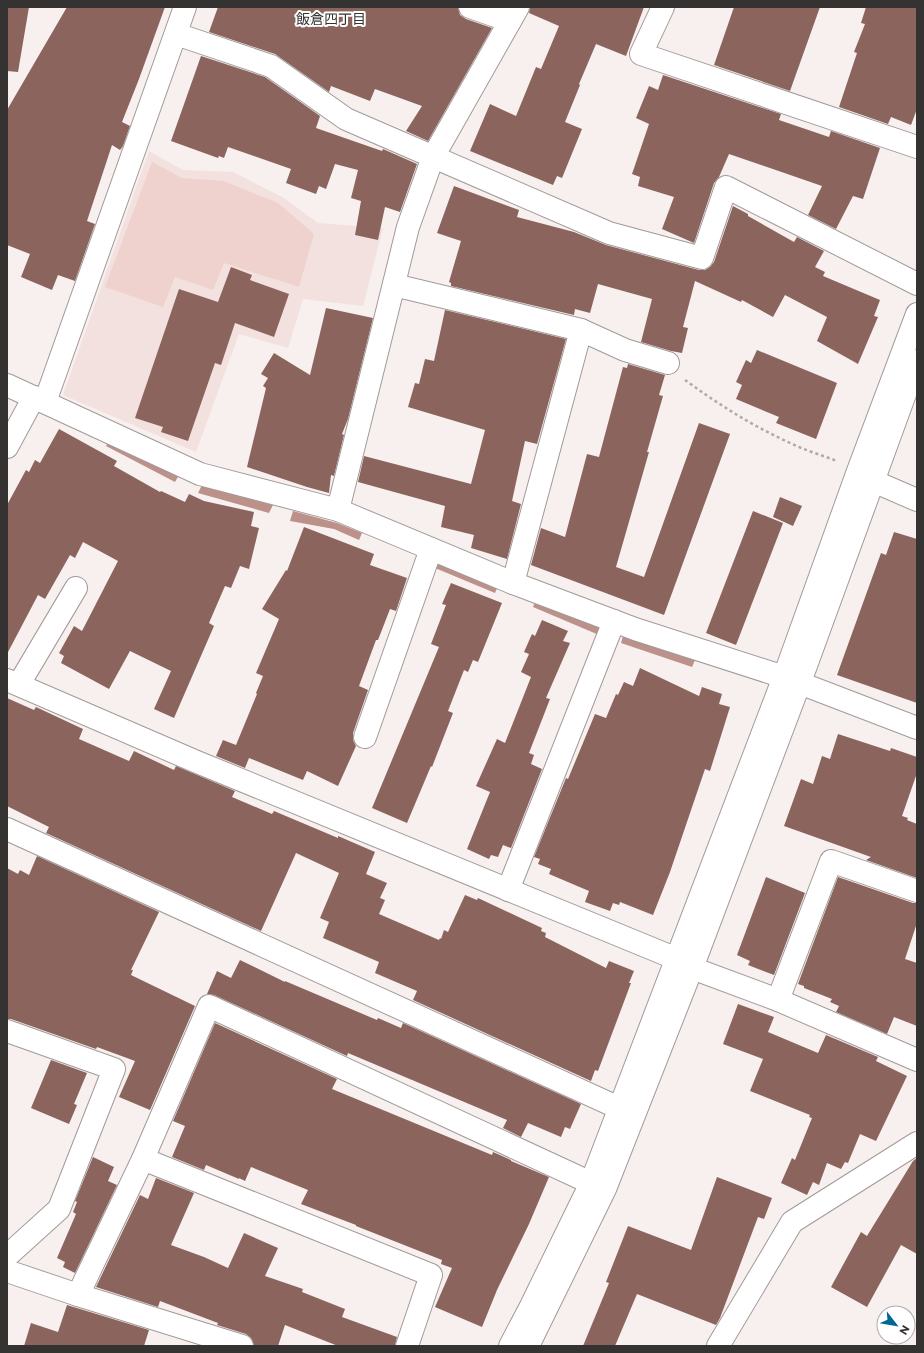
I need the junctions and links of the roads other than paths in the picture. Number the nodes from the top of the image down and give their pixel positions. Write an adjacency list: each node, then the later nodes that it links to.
1 (185, 7): 5 (street)
2 (470, 7): 4 (street)
3 (663, 7): 6 (street)
4 (514, 14): 7 (street)
5 (176, 34): 7 (street); 15 (street)
6 (917, 147)
7 (433, 157): 8 (street); 9 (street)
8 (917, 284)
9 (394, 285): 11 (street); 19 (street)
10 (917, 314): 24 (street)
11 (581, 330): 13 (street); 21 (street)
12 (917, 361): 17 (street)
13 (668, 363)
14 (7, 385): 15 (street)
15 (39, 400): 16 (street); 19 (street)
16 (7, 447)
17 (873, 481): 18 (street); 24 (street)
18 (917, 500)
19 (338, 510): 20 (street)
20 (431, 549): 21 (street); 27 (street)
21 (513, 583): 23 (street)
22 (76, 588): 25 (street)
23 (614, 621): 24 (street); 29 (street)
24 (792, 679): 26 (street); 31 (street)
25 (13, 682): 29 (street)
26 (917, 728)
27 (365, 737)
28 (7, 829): 35 (street)
29 (508, 890): 31 (street)
30 (917, 891): 32 (street)
31 (685, 963): 32 (street); 35 (street); 45 (street)
32 (778, 1000): 34 (street)
33 (7, 1031): 39 (street)
34 (917, 1060)
35 (619, 1108): 38 (street)
36 (917, 1142): 46 (street)
37 (143, 1159): 38 (street); 41 (street); 43 (street)
38 (591, 1183): 44 (street)
39 (7, 1256)
40 (7, 1271): 41 (street)
41 (78, 1295): 42 (street)
42 (242, 1346)
43 (407, 1346)
44 (510, 1346)
45 (528, 1346)
46 (718, 1346)

